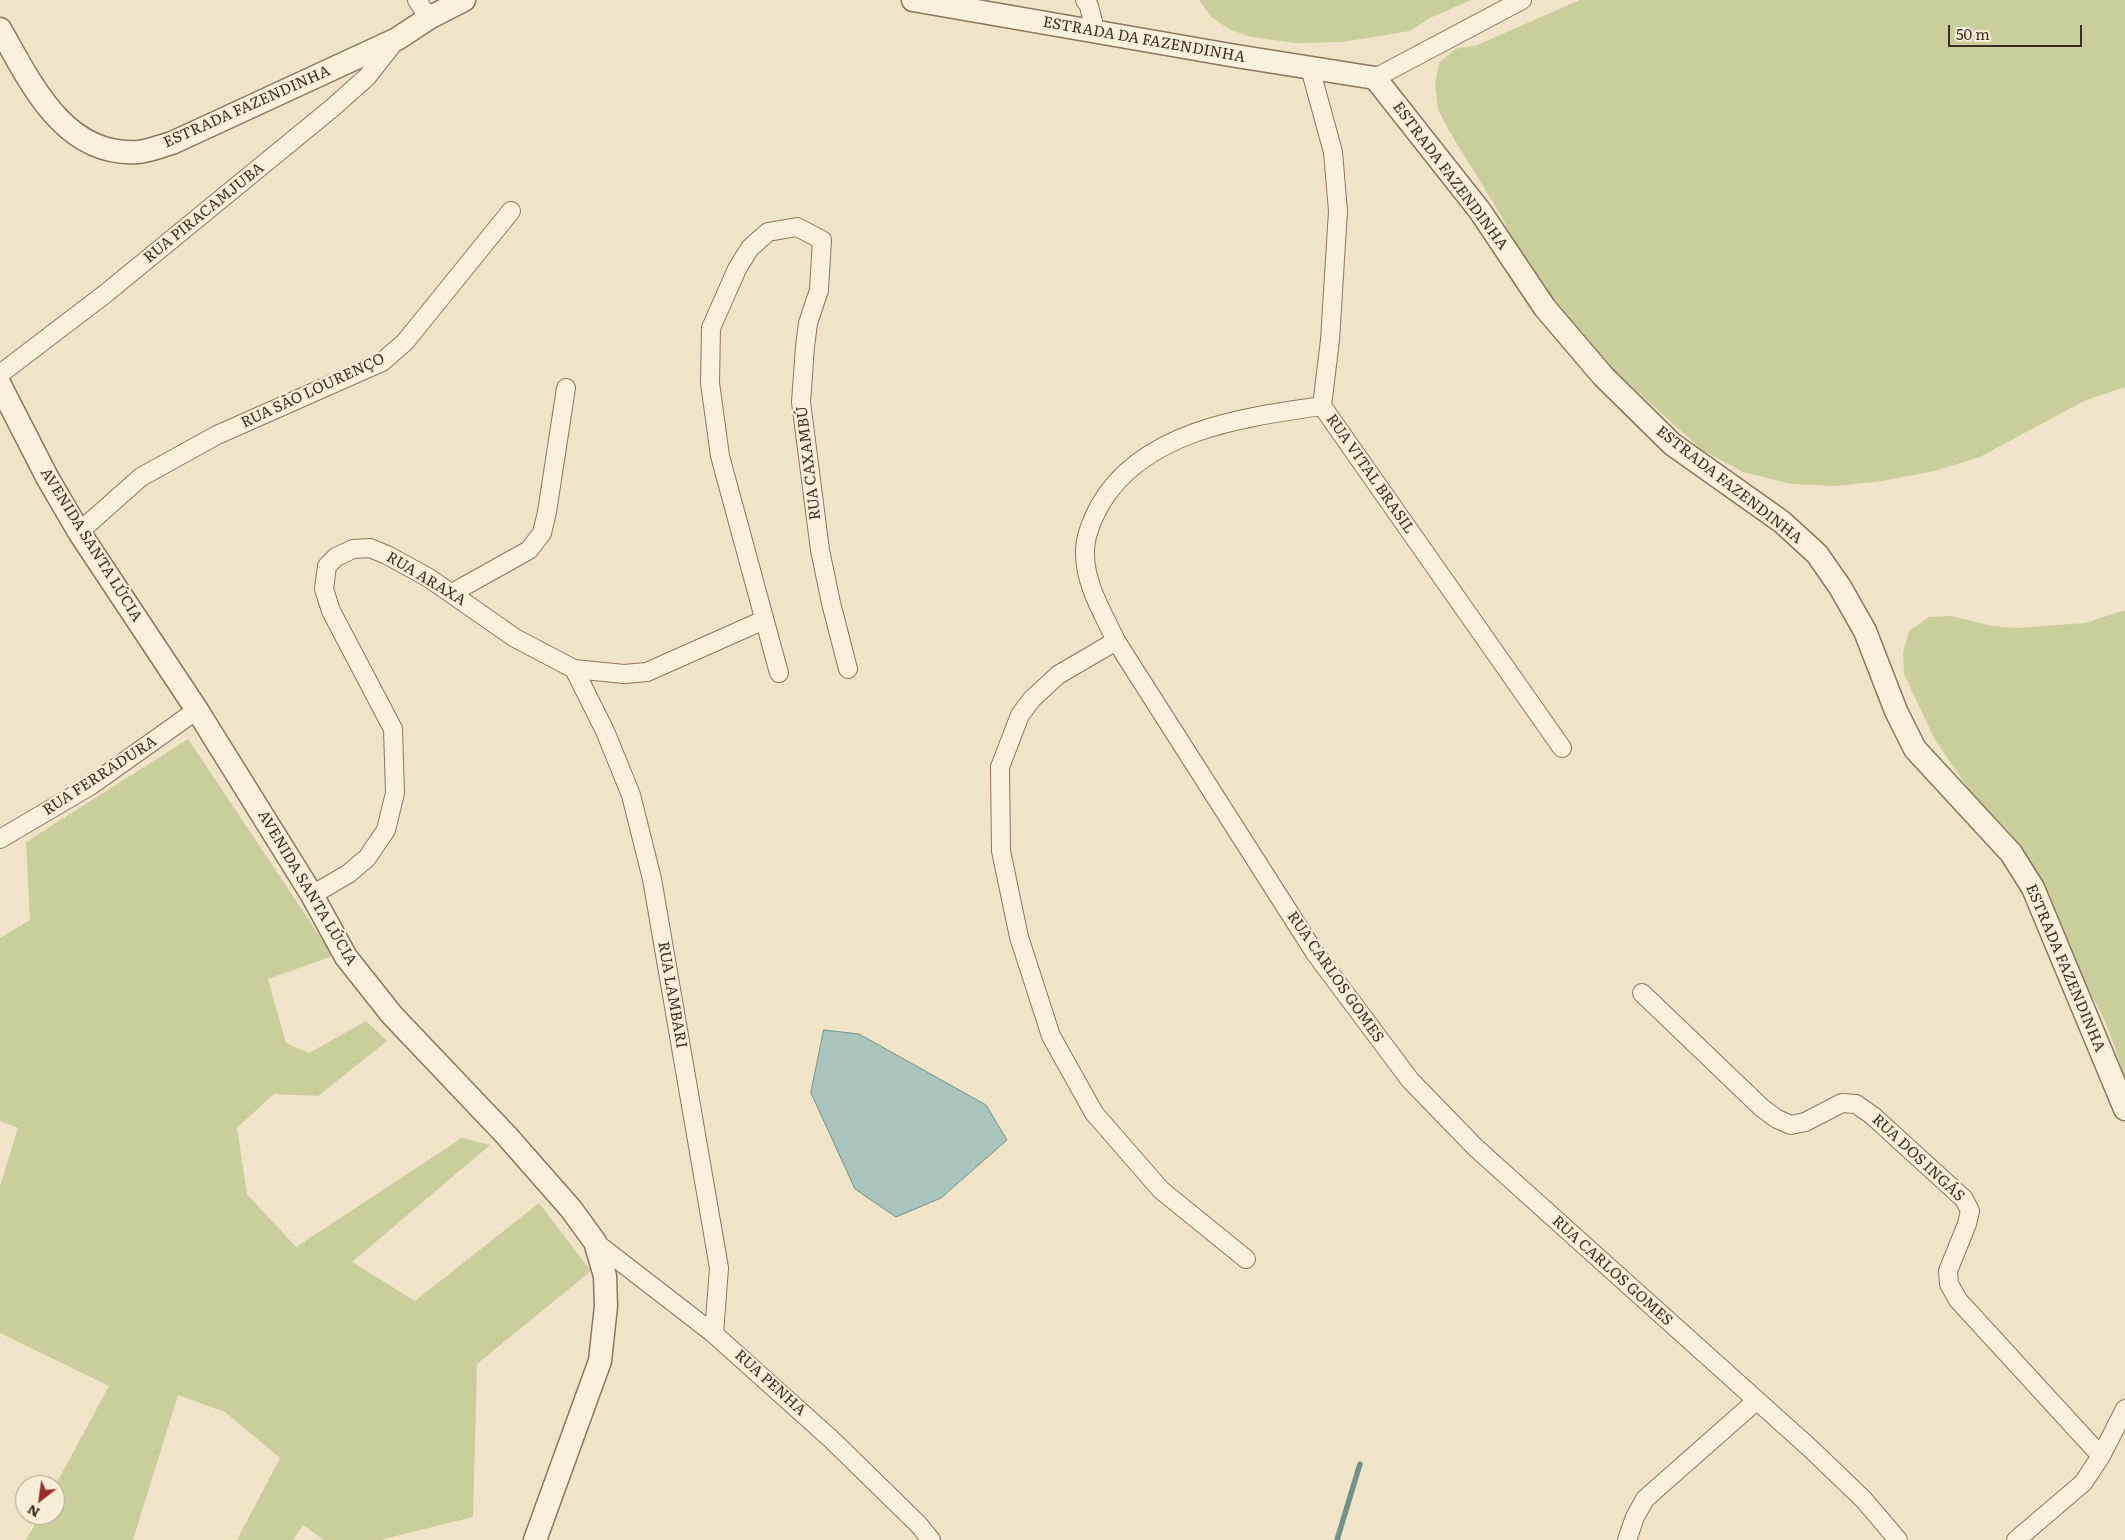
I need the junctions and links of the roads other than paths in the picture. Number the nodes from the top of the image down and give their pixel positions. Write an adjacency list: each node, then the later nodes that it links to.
1 (464, 0): 5 (street)
2 (913, 0): 7 (street, ESTRADA DA FAZENDINHA)
3 (1085, 0): 7 (street)
4 (1522, 0): 10 (street)
5 (423, 9): 8 (street)
6 (0, 29): 8 (street, ESTRADA FAZENDINHA)
7 (1095, 30): 9 (street, ESTRADA DA FAZENDINHA)
8 (397, 39): 12 (street, RUA PIRACAMJUBA)
9 (1310, 68): 10 (street, ESTRADA DA FAZENDINHA); 15 (street, RUA VITAL BRASIL)
10 (1375, 78): 28 (street, ESTRADA FAZENDINHA)
11 (511, 211): 16 (street, RUA SÃO LOURENÇO)
12 (0, 374)
13 (0, 385): 16 (street, AVENIDA SANTA LÚCIA)
14 (566, 388): 17 (street)
15 (1322, 406): 19 (street, RUA CARLOS GOMES); 24 (street, RUA VITAL BRASIL)
16 (79, 532): 23 (street, AVENIDA SANTA LÚCIA)
17 (452, 593): 20 (street, RUA ARAXA); 26 (street, RUA ARAXA)
18 (764, 620): 20 (street, RUA ARAXA); 21 (street, RUA CAXAMBÚ); 22 (street, RUA CAXAMBÚ)
19 (1116, 641): 30 (street); 32 (street, RUA CARLOS GOMES)
20 (574, 669): 31 (street, RUA LAMBARI)
21 (848, 669)
22 (779, 673)
23 (198, 710): 25 (street, RUA FERRADURA); 26 (street, AVENIDA SANTA LÚCIA)
24 (1562, 748)
25 (0, 839)
26 (312, 895): 29 (street, AVENIDA SANTA LÚCIA)
27 (1642, 993): 34 (street, RUA DOS INGÁS)
28 (2125, 1109)
29 (595, 1242): 31 (street, RUA PENHA); 35 (street, AVENIDA SANTA LÚCIA)
30 (1246, 1260)
31 (714, 1334): 36 (street, RUA PENHA)
32 (1756, 1401): 37 (street); 38 (street, RUA CARLOS GOMES)
33 (2125, 1409): 34 (street)
34 (2101, 1456): 39 (street)
35 (535, 1540)
36 (931, 1540)
37 (1628, 1540)
38 (1898, 1540)
39 (2016, 1540)

